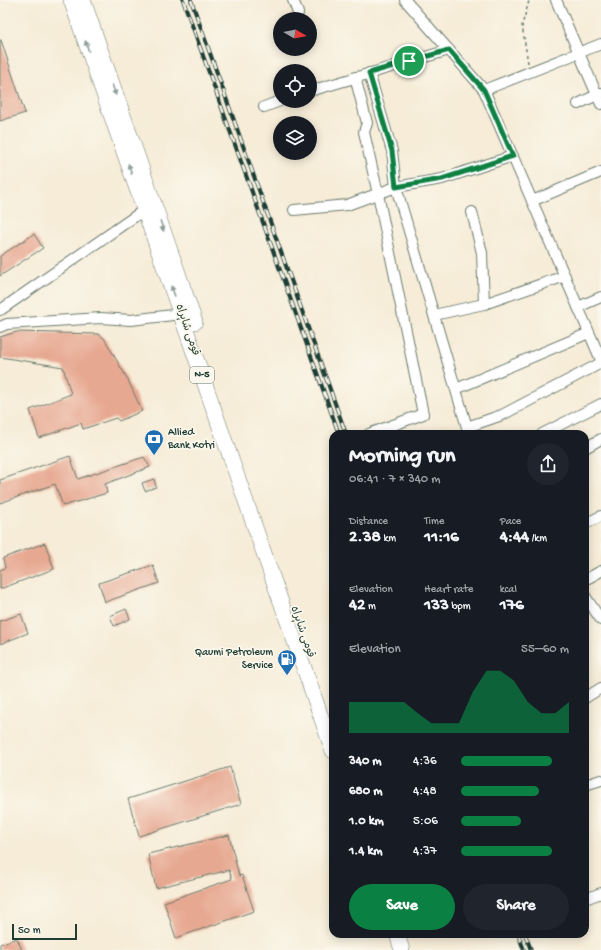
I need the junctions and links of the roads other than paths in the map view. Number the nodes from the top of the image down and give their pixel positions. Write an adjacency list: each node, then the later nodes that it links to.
1 (71, 0): 23 (highway, قومی شاہراہ / N-5, one-way to 1)
2 (83, 0): 23 (highway, قومی شاہراہ / N-5, one-way to 23)
3 (293, 0): 6 (street)
4 (405, 0): 8 (street)
5 (556, 0): 9 (street)
6 (297, 12)
7 (601, 44): 9 (street)
8 (449, 50): 10 (street); 13 (street)
9 (578, 52): 13 (street); 14 (street)
10 (369, 73): 11 (street); 20 (street)
11 (355, 77): 12 (street); 21 (street)
12 (317, 88)
13 (484, 90): 18 (street)
14 (600, 97): 16 (street)
15 (273, 104): 17 (street)
16 (578, 104)
17 (264, 107)
18 (513, 156): 20 (street); 22 (street)
19 (601, 172): 22 (street)
20 (396, 187): 21 (street); 32 (street)
21 (378, 194): 24 (street); 38 (street)
22 (532, 201): 26 (street)
23 (149, 208): 30 (street); 31 (highway, قومی شاہراہ / N-5)
24 (294, 210)
25 (472, 212): 28 (street)
26 (564, 276): 28 (street); 29 (street)
27 (601, 297): 29 (street)
28 (484, 304): 32 (street)
29 (578, 307): 34 (street)
30 (0, 310)
31 (186, 312): 33 (street); 51 (highway, قومی شاہراہ / N-5); 52 (highway, قومی شاہراہ / N-5)
32 (434, 315): 36 (street)
33 (0, 327)
34 (589, 333): 35 (street); 36 (street)
35 (601, 361): 39 (street)
36 (456, 389): 39 (street)
37 (601, 404): 40 (street)
38 (380, 430)
39 (468, 430)
40 (550, 430)
41 (601, 439): 42 (street)
42 (589, 446)
43 (601, 516): 44 (street)
44 (589, 522)
45 (601, 571): 46 (street)
46 (589, 578)
47 (589, 602): 48 (street)
48 (601, 620)
49 (601, 688): 50 (street)
50 (589, 696)
51 (329, 710)
52 (329, 739)
53 (601, 780): 54 (street)
54 (589, 784)
55 (601, 893): 56 (street)
56 (589, 898)
57 (398, 938): 59 (highway)
58 (408, 938): 60 (highway)
59 (402, 950)
60 (412, 950)

